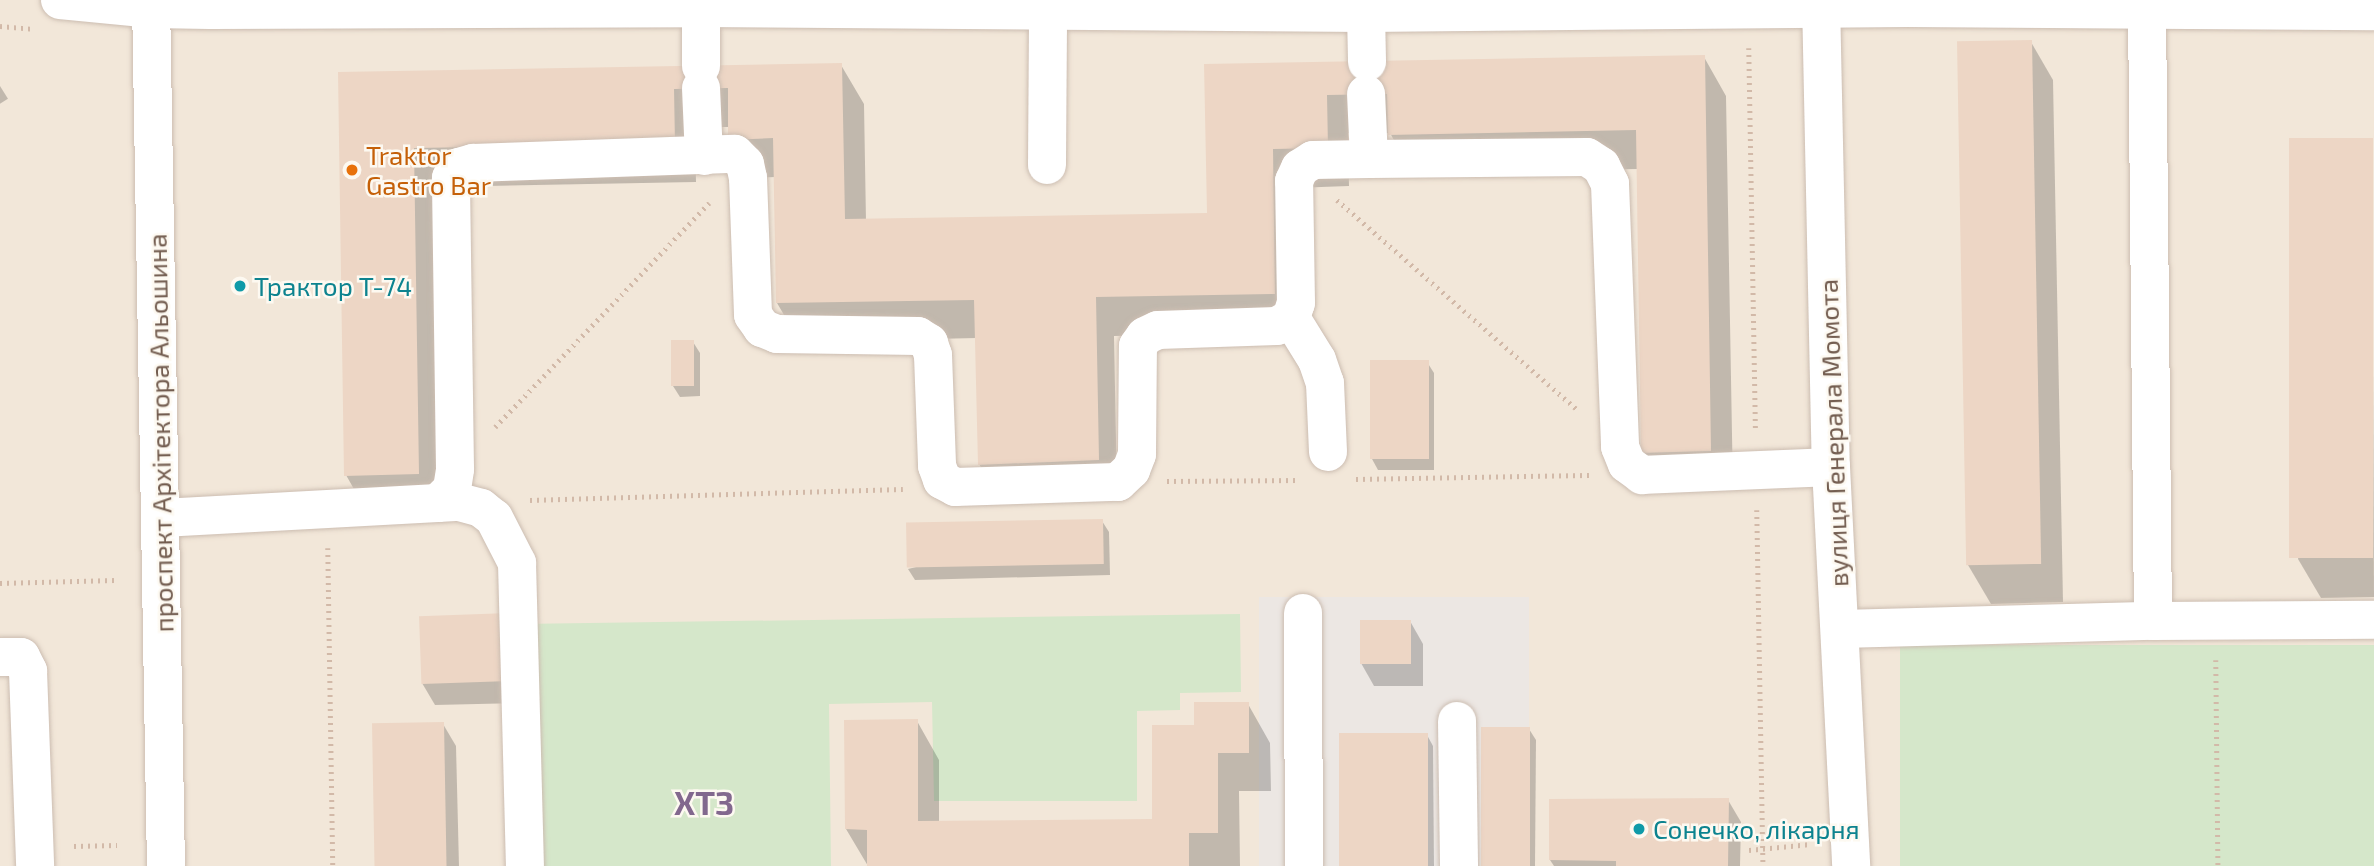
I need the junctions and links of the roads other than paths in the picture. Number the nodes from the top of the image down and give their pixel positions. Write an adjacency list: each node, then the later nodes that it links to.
1 (60, 0): 2 (street)
2 (151, 5): 4 (street); 16 (street, проспект Архітектора Альошина)
3 (1821, 5): 5 (street); 8 (street); 14 (street, вулиця Генерала Момота)
4 (701, 8): 6 (street); 9 (street)
5 (2147, 8): 7 (street); 19 (street)
6 (1048, 10): 8 (street); 11 (street)
7 (2374, 11)
8 (1366, 13): 10 (street)
9 (704, 156): 12 (street); 15 (street)
10 (1368, 159): 12 (street); 14 (street)
11 (1047, 165)
12 (1291, 318): 13 (street)
13 (1335, 465)
14 (1831, 467): 20 (street, вулиця Генерала Момота)
15 (438, 503): 16 (street); 25 (street)
16 (162, 518): 24 (street, проспект Архітектора Альошина)
17 (1303, 613): 26 (street)
18 (2374, 620): 19 (street)
19 (2153, 621): 20 (street)
20 (1841, 629): 28 (street, вулиця Генерала Момота)
21 (0, 657): 23 (street)
22 (1457, 721): 27 (street)
23 (35, 866)
24 (166, 866)
25 (525, 866)
26 (1304, 866)
27 (1459, 866)
28 (1851, 866)

